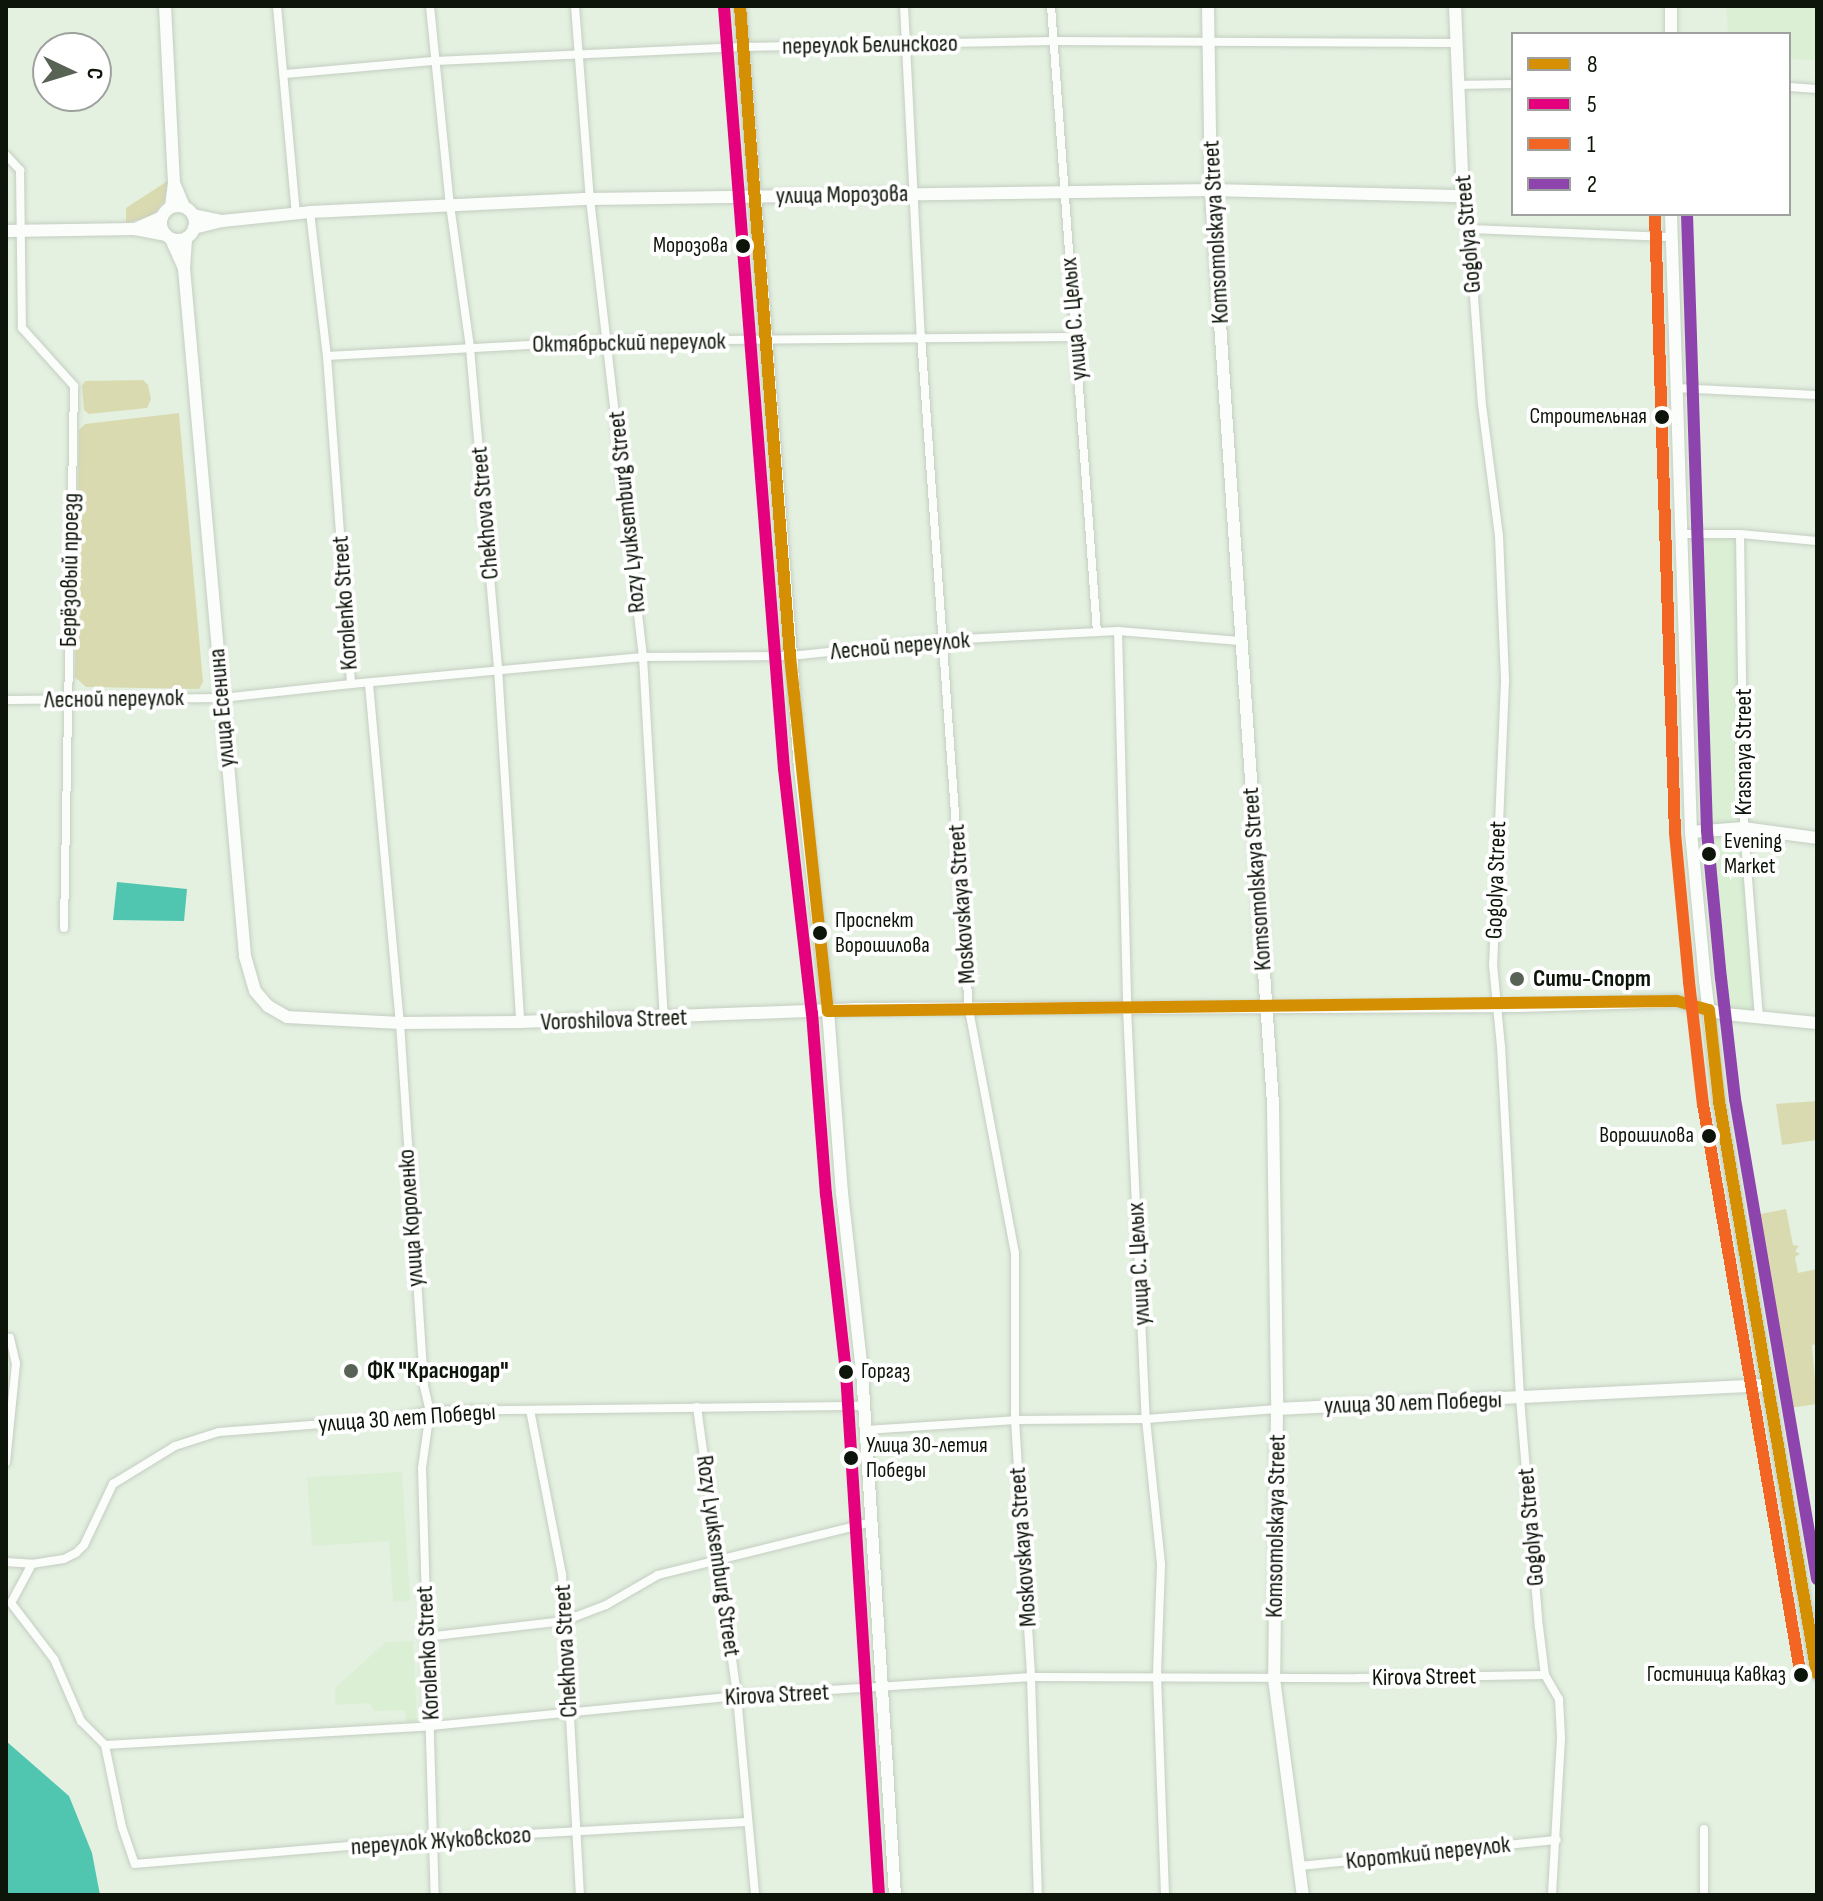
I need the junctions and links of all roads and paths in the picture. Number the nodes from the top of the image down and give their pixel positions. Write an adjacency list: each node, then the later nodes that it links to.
1 (165, 6): 35 (main road)
2 (277, 6): 19 (street)
3 (430, 6): 18 (street, Chekhova Street)
4 (575, 6): 17 (street, Rozy Lyuksemburg Street)
5 (740, 6): 16 (main road)
6 (904, 6): 15 (street, Moskovskaya Street)
7 (1051, 6): 12 (street, улица С. Целых)
8 (1208, 6): 13 (main road, Komsomolskaya Street)
9 (1455, 6): 14 (main road, Gogolya Street)
10 (1671, 6): 11 (main road)
11 (1671, 32)
12 (1053, 41): 13 (street, переулок Белинского); 15 (street, переулок Белинского); 26 (street, улица С. Целых)
13 (1208, 41): 14 (street, переулок Белинского); 25 (main road, Komsomolskaya Street)
14 (1456, 43): 21 (main road, Gogolya Street)
15 (906, 44): 16 (street, переулок Белинского); 27 (street, Moskovskaya Street)
16 (743, 47): 17 (street, переулок Белинского); 28 (main road)
17 (579, 53): 18 (street, переулок Белинского); 30 (street, Rozy Lyuksemburg Street)
18 (435, 61): 19 (street, переулок Белинского); 31 (street, Chekhova Street)
19 (285, 74): 33 (street)
20 (1511, 84): 21 (street)
21 (1457, 85): 29 (main road, Gogolya Street)
22 (1791, 87): 23 (street)
23 (1817, 89)
24 (6, 155): 39 (street, Берёзовый проезд)
25 (1211, 190): 26 (main road, улица Морозова); 29 (main road, улица Морозова); 57 (main road, Komsomolskaya Street)
26 (1062, 191): 27 (main road, улица Морозова); 44 (street, улица С. Целых)
27 (913, 194): 28 (main road, улица Морозова); 43 (street, Moskovskaya Street)
28 (755, 196): 30 (main road, улица Морозова); 45 (main road)
29 (1463, 196): 37 (street, Gogolya Street)
30 (590, 199): 31 (main road, улица Морозова); 46 (street, Rozy Lyuksemburg Street)
31 (450, 205): 32 (main road, улица Морозова); 47 (street, Chekhova Street)
32 (310, 212): 33 (main road, улица Морозова); 48 (street, Korolenko Street)
33 (296, 213): 35 (main road, улица Морозова)
34 (1671, 216): 41 (main road)
35 (182, 219): 36 (main road); 40 (main road); 40 (main road); 42 (main road)
36 (135, 229): 39 (main road); 40 (main road)
37 (1468, 229): 41 (street); 71 (street, Gogolya Street)
38 (6, 231): 39 (main road)
39 (22, 231): 65 (street, Берёзовый проезд)
40 (168, 237): 42 (main road)
41 (1671, 237): 49 (main road)
42 (184, 268): 63 (main road, улица Есенина)
43 (921, 336): 44 (street, Октябрьский переулок); 45 (street, Октябрьский переулок); 56 (street, Moskovskaya Street)
44 (1076, 337): 55 (street, улица С. Целых)
45 (767, 340): 46 (street, Октябрьский переулок); 58 (main road)
46 (608, 341): 47 (street, Октябрьский переулок); 59 (street, Rozy Lyuksemburg Street)
47 (470, 348): 48 (street, Октябрьский переулок); 60 (street, Chekhova Street)
48 (327, 356): 61 (street, Korolenko Street)
49 (1675, 388): 50 (street); 51 (main road)
50 (1817, 395)
51 (1680, 534): 52 (street); 67 (main road)
52 (1740, 534): 53 (street); 66 (street, Krasnaya Street)
53 (1817, 541)
54 (1118, 631): 55 (street, Лесной переулок); 57 (street, Лесной переулок); 72 (street, улица С. Целых)
55 (1097, 632): 56 (street, Лесной переулок)
56 (944, 640): 58 (street, Лесной переулок); 73 (street, Moskovskaya Street)
57 (1240, 641): 70 (main road, Komsomolskaya Street)
58 (790, 656): 59 (street, Лесной переулок); 75 (main road)
59 (643, 657): 60 (street, Лесной переулок); 77 (street, Rozy Lyuksemburg Street)
60 (498, 668): 62 (street, Лесной переулок); 78 (street, Chekhova Street)
61 (351, 684): 62 (street, Korolenko Street); 63 (street, Лесной переулок)
62 (369, 684): 79 (street, Korolenko Street)
63 (222, 698): 65 (street, Лесной переулок); 79 (main road, улица Есенина)
64 (6, 700): 65 (street, Лесной переулок)
65 (68, 700): 69 (street, Берёзовый проезд)
66 (1744, 828): 67 (main road); 68 (main road); 76 (street, Krasnaya Street)
67 (1691, 832): 74 (main road)
68 (1817, 838)
69 (64, 928)
70 (1265, 1005): 71 (main road, Voroshilova Street); 72 (main road, Voroshilova Street); 86 (main road, Komsomolskaya Street)
71 (1497, 1006): 74 (main road, Voroshilova Street); 83 (street, Gogolya Street)
72 (1127, 1008): 73 (main road, Voroshilova Street); 89 (street, улица С. Целых)
73 (969, 1010): 75 (main road, Voroshilova Street); 90 (street, Moskovskaya Street)
74 (1709, 1010): 76 (main road, Voroshilova Street); 82 (main road)
75 (828, 1011): 77 (main road, Voroshilova Street); 84 (main road)
76 (1759, 1017): 80 (main road, Voroshilova Street)
77 (664, 1019): 78 (main road, Voroshilova Street)
78 (520, 1022): 79 (main road, Voroshilova Street)
79 (400, 1023): 88 (street, улица Короленко)
80 (1817, 1023)
81 (10, 1338): 92 (street)
82 (1767, 1385): 83 (main road, улица 30 лет Победы); 97 (main road)
83 (1520, 1398): 86 (main road, улица 30 лет Победы); 101 (street, Gogolya Street)
84 (864, 1406): 85 (street, улица 30 лет Победы); 91 (main road)
85 (697, 1407): 87 (street, улица 30 лет Победы); 94 (street, Rozy Lyuksemburg Street)
86 (1277, 1409): 89 (street, улица 30 лет Победы); 104 (main road, Komsomolskaya Street)
87 (530, 1410): 88 (street, улица 30 лет Победы); 98 (street, Chekhova Street)
88 (430, 1411): 96 (street, улица 30 лет Победы); 99 (street, Korolenko Street)
89 (1146, 1419): 90 (street, улица 30 лет Победы); 102 (street, улица С. Целых)
90 (1015, 1420): 91 (street, улица 30 лет Победы); 103 (street, Moskovskaya Street)
91 (866, 1430): 93 (main road)
92 (6, 1462)
93 (872, 1522): 94 (street); 105 (main road)
94 (719, 1558): 98 (street); 106 (street, Rozy Lyuksemburg Street)
95 (6, 1562): 96 (street, улица 30 лет Победы)
96 (32, 1564): 109 (street)
97 (1811, 1606): 100 (main road)
98 (564, 1621): 99 (street); 107 (street, Chekhova Street)
99 (426, 1637): 108 (street, Korolenko Street)
100 (1817, 1674)
101 (1545, 1675): 104 (street, Kirova Street); 114 (street, Gogolya Street)
102 (1157, 1676): 103 (street, Kirova Street); 104 (street, Kirova Street); 121 (street, улица С. Целых)
103 (1031, 1677): 105 (street, Kirova Street); 120 (street, Moskovskaya Street)
104 (1274, 1679): 115 (main road, Komsomolskaya Street)
105 (879, 1689): 106 (street, Kirova Street); 119 (main road)
106 (737, 1696): 107 (street, Kirova Street); 110 (street, Rozy Lyuksemburg Street)
107 (569, 1713): 108 (street, Kirova Street); 112 (street, Chekhova Street)
108 (432, 1726): 109 (street, Kirova Street); 113 (street, Korolenko Street)
109 (105, 1745): 113 (street, переулок Жуковского)
110 (748, 1822): 112 (street, переулок Жуковского); 118 (street, Rozy Lyuksemburg Street)
111 (1704, 1829): 124 (street)
112 (576, 1831): 113 (street, переулок Жуковского); 117 (street, Chekhova Street)
113 (434, 1839): 116 (street, Korolenko Street)
114 (1557, 1840): 115 (street, Короткий переулок); 123 (street, Gogolya Street)
115 (1299, 1866): 122 (main road, Komsomolskaya Street)
116 (435, 1895)
117 (580, 1895)
118 (755, 1895)
119 (895, 1895)
120 (1038, 1895)
121 (1165, 1895)
122 (1303, 1895)
123 (1552, 1895)
124 (1704, 1895)

